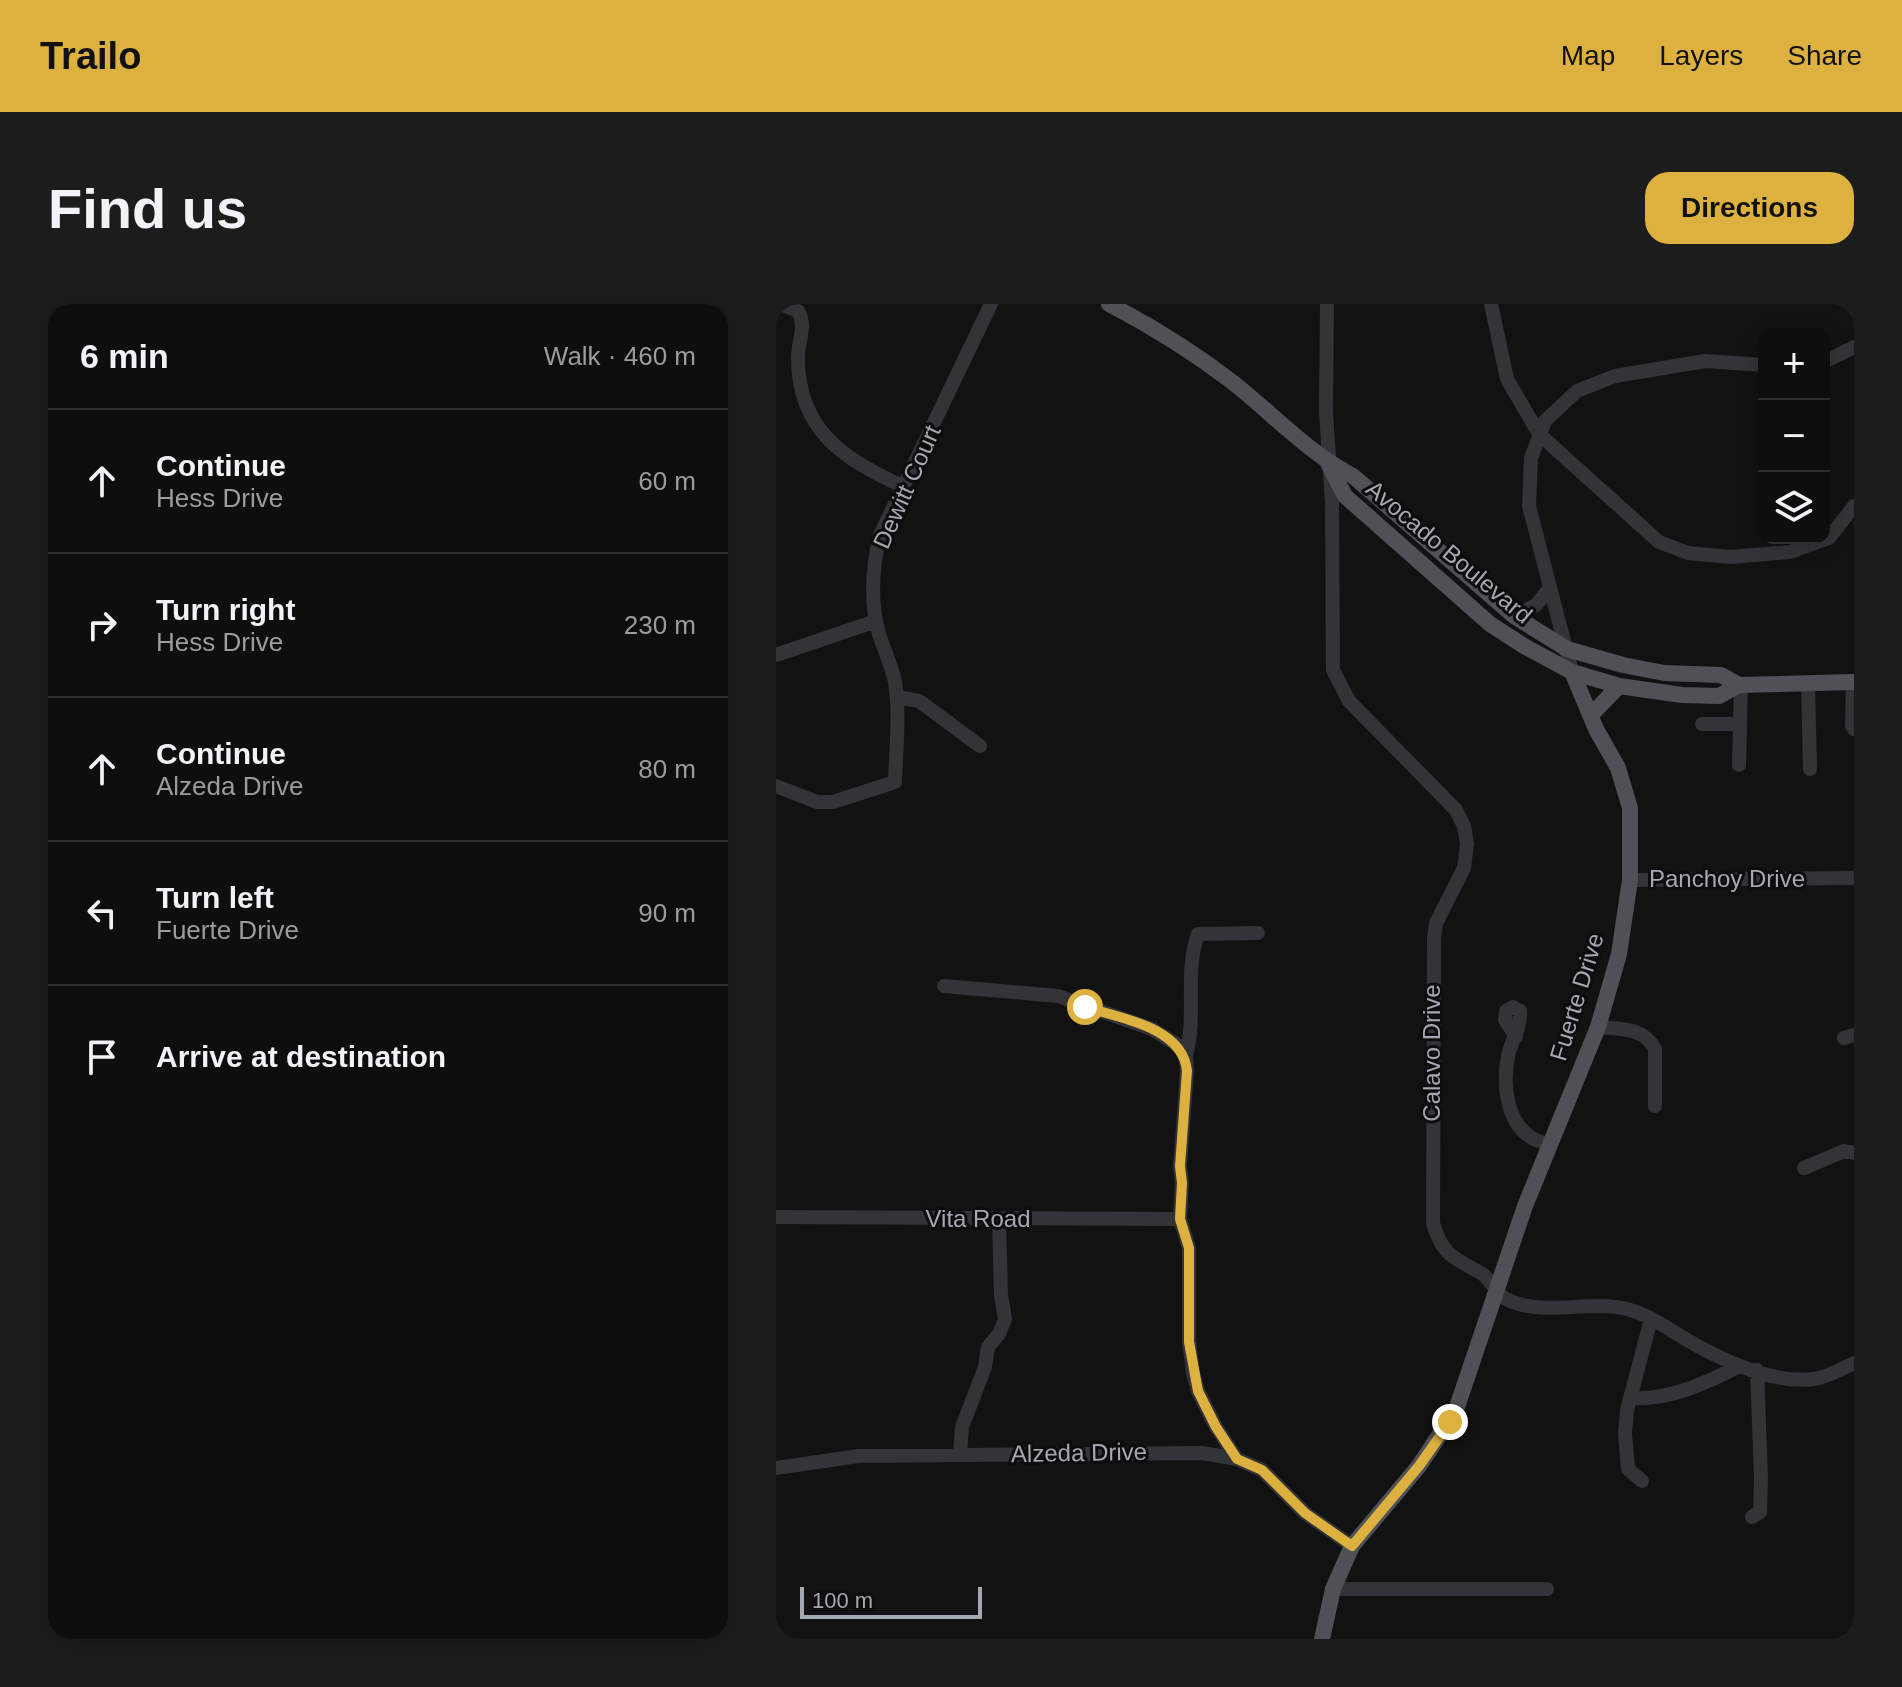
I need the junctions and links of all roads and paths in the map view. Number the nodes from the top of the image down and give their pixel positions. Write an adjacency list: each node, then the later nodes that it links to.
1 (780, 304): 11 (street)
2 (991, 304): 11 (street, Dewitt Court)
3 (1109, 304): 10 (main road, Avocado Boulevard)
4 (1327, 304): 10 (street, Calavo Drive)
5 (1491, 304): 9 (street)
6 (1854, 347): 7 (street)
7 (1830, 359)
8 (1758, 365): 9 (street, Fuerte Drive)
9 (1539, 434): 12 (street); 13 (street, Fuerte Drive)
10 (1328, 463): 14 (main road, Avocado Boulevard); 18 (main road, Avocado Boulevard); 46 (street, Calavo Drive)
11 (904, 487): 15 (street, Dewitt Court)
12 (1854, 506)
13 (1549, 589): 14 (street); 16 (street, Fuerte Drive)
14 (1514, 616): 16 (main road, Avocado Boulevard)
15 (876, 621): 17 (street); 23 (street, Dewitt Court)
16 (1567, 649): 18 (street, Fuerte Drive); 21 (main road, Avocado Boulevard)
17 (776, 655)
18 (1572, 672): 22 (main road, Avocado Boulevard); 24 (main road, Fuerte Drive)
19 (1854, 682): 20 (main road, Avocado Boulevard); 27 (street)
20 (1808, 684): 21 (main road, Avocado Boulevard); 30 (street)
21 (1740, 685): 22 (main road, Avocado Boulevard); 26 (street)
22 (1619, 686): 24 (main road)
23 (897, 697): 28 (street); 31 (street, Dewitt Court)
24 (1592, 714): 33 (main road, Fuerte Drive)
25 (1702, 724): 26 (street)
26 (1739, 724): 29 (street)
27 (1854, 729)
28 (980, 746)
29 (1739, 765)
30 (1810, 769)
31 (776, 786)
32 (1854, 878): 33 (street, Panchoy Drive)
33 (1630, 880): 36 (main road, Fuerte Drive)
34 (1258, 933): 38 (street)
35 (944, 986): 38 (street)
36 (1598, 1027): 39 (street); 40 (main road, Fuerte Drive)
37 (1516, 1037): 40 (street)
38 (1186, 1055): 44 (street)
39 (1655, 1106)
40 (1550, 1145): 46 (main road, Fuerte Drive)
41 (1854, 1153): 42 (street)
42 (1804, 1168)
43 (776, 1217): 45 (street, Vita Road)
44 (1180, 1219): 45 (street, Vita Road); 53 (street)
45 (999, 1220): 52 (street)
46 (1495, 1288): 47 (street, Calavo Drive); 57 (main road, Fuerte Drive)
47 (1651, 1319): 49 (street, Calavo Drive); 51 (street)
48 (1854, 1363): 50 (street, Calavo Drive)
49 (1739, 1366): 50 (street, Calavo Drive); 51 (street)
50 (1757, 1370): 56 (street)
51 (1630, 1398): 55 (street)
52 (960, 1454): 53 (street, Alzeda Drive); 54 (street, Alzeda Drive)
53 (1237, 1459): 57 (street, Alzeda Drive)
54 (776, 1468)
55 (1642, 1481)
56 (1752, 1517)
57 (1352, 1546): 58 (main road, Fuerte Drive)
58 (1333, 1589): 59 (street); 60 (main road, Fuerte Drive)
59 (1547, 1589)
60 (1322, 1639)

